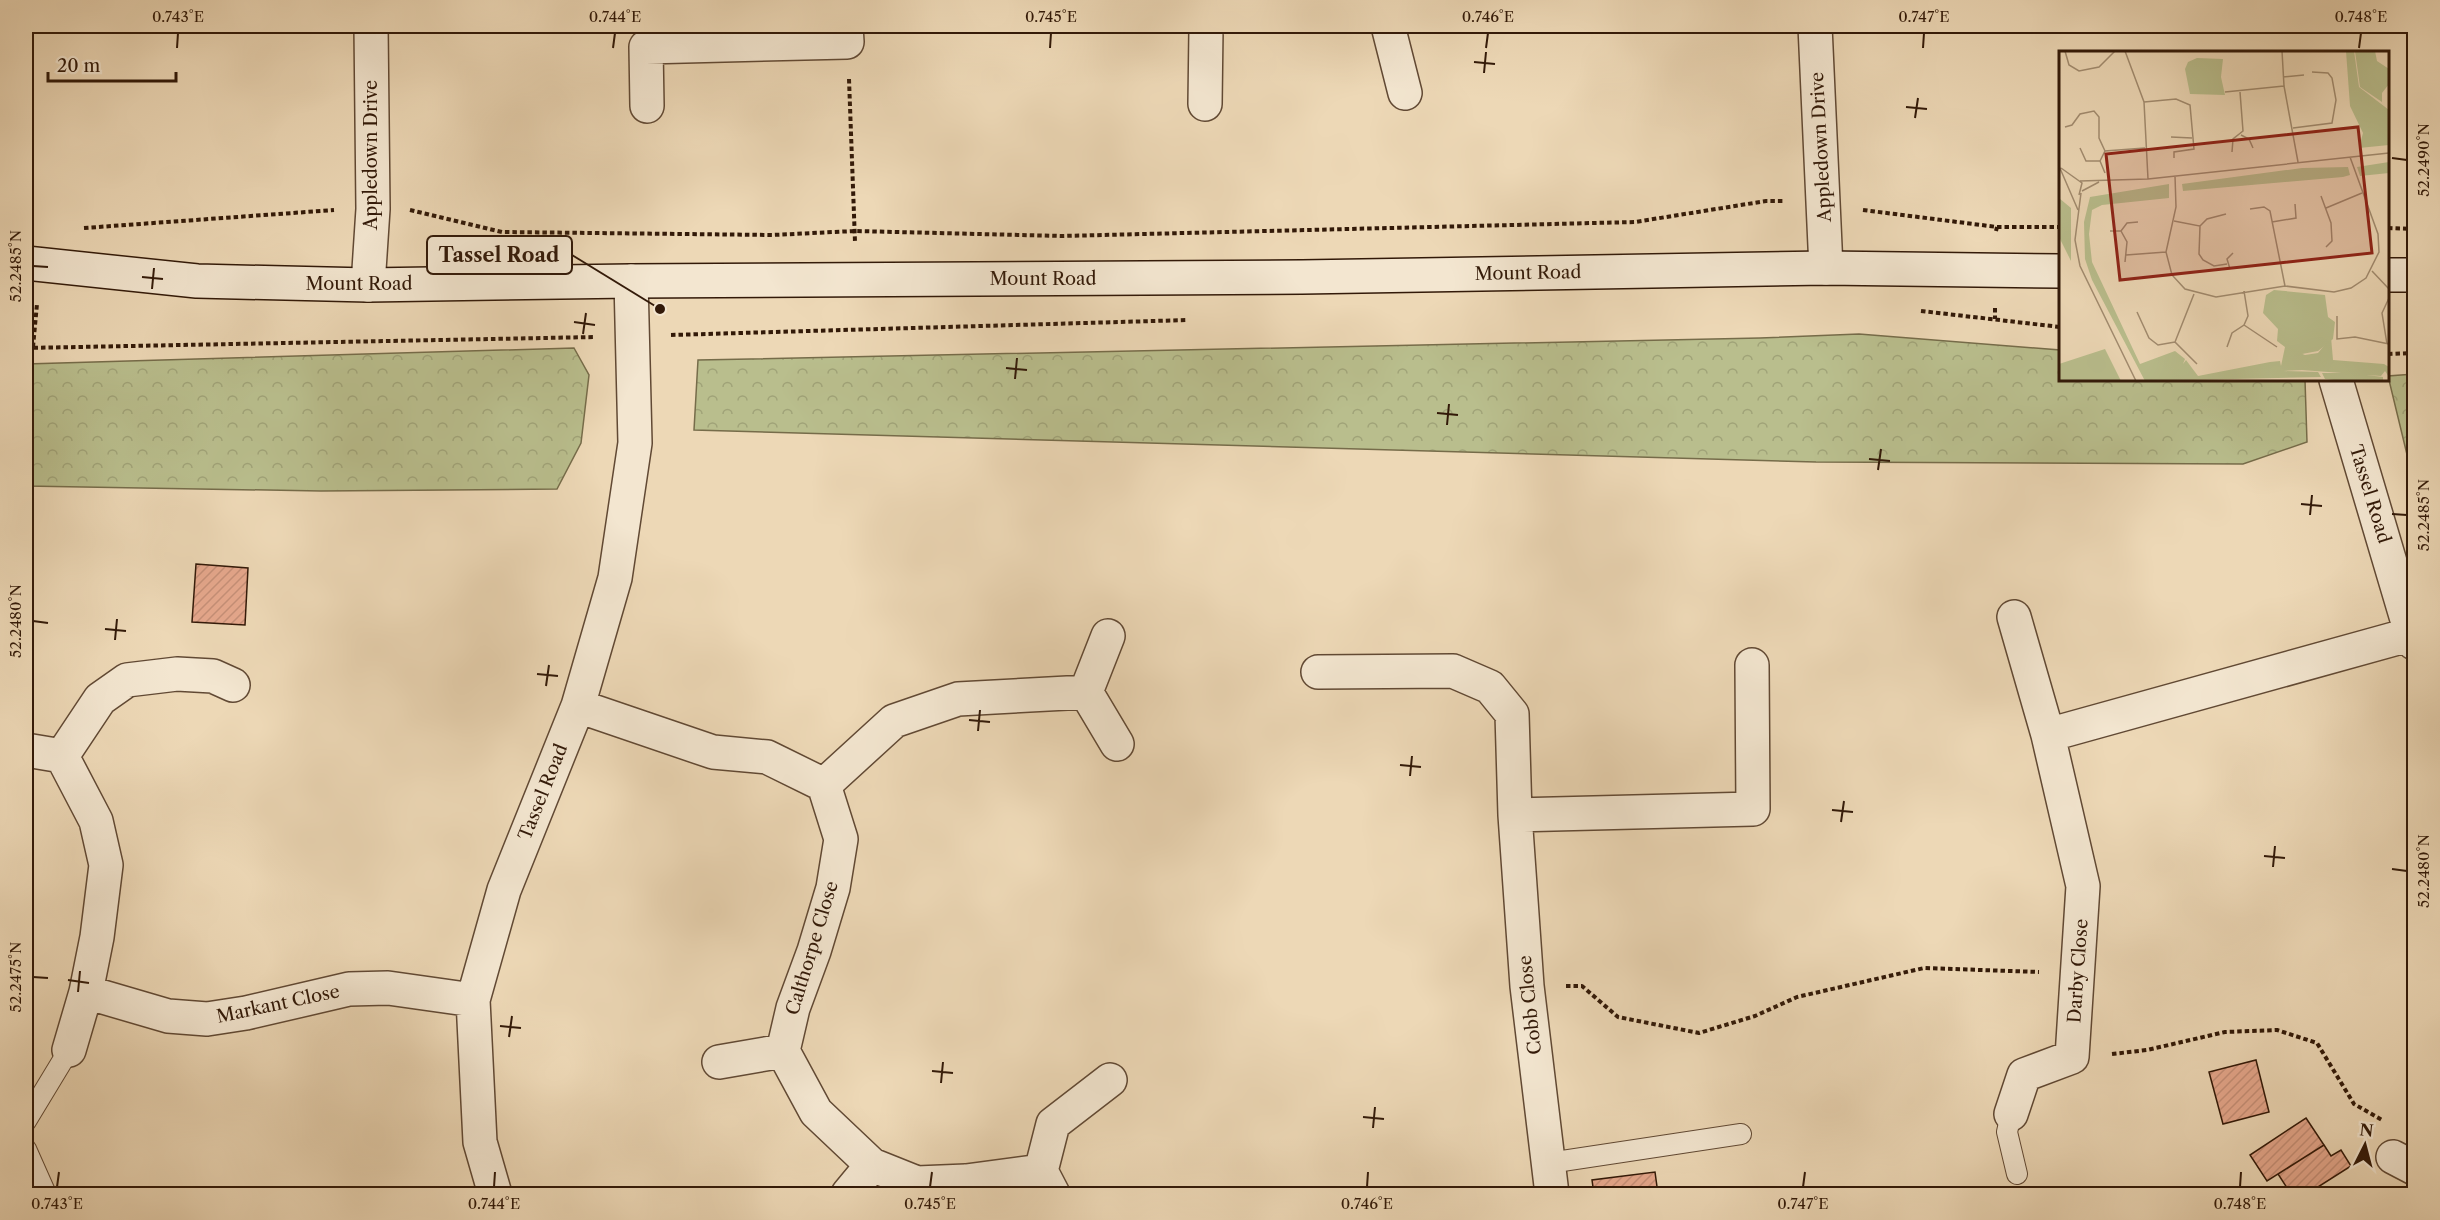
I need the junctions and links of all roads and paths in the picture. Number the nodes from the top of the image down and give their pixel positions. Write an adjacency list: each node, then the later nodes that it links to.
1 (371, 26): 10 (street, Appledown Drive)
2 (1208, 26): 7 (street)
3 (1388, 26): 6 (street)
4 (1815, 26): 9 (street, Appledown Drive)
5 (846, 34): 8 (street); 16 (path)
6 (1405, 93)
7 (1205, 104)
8 (647, 106)
9 (1824, 202): 11 (path); 16 (path); 18 (street, Appledown Drive)
10 (373, 209): 13 (path); 16 (path); 25 (street, Appledown Drive)
11 (1997, 227): 12 (path); 19 (path)
12 (2059, 227)
13 (78, 228)
14 (2389, 228): 15 (path)
15 (2415, 229)
16 (855, 231): 23 (path)
17 (26, 263): 25 (street, Mount Road)
18 (1826, 268): 19 (street, Mount Road); 23 (street, Mount Road)
19 (1995, 270): 20 (street, Mount Road); 28 (path)
20 (2059, 271)
21 (2389, 275): 22 (street)
22 (2415, 275)
23 (854, 280): 24 (street, Mount Road)
24 (631, 281): 25 (street, Mount Road); 31 (street, Tassel Road)
25 (368, 285)
26 (37, 307): 32 (path)
27 (1916, 310): 28 (path)
28 (1995, 319): 30 (path)
29 (1190, 320): 31 (path)
30 (2059, 327)
31 (634, 337): 32 (path); 44 (street, Tassel Road)
32 (33, 347): 33 (path)
33 (26, 348)
34 (2415, 353): 35 (path)
35 (2389, 354)
36 (2336, 381): 39 (street, Tassel Road)
37 (2014, 617): 45 (street, Darby Close)
38 (1108, 636): 43 (street)
39 (2413, 639): 45 (street)
40 (1752, 665): 50 (street)
41 (1318, 672): 50 (street, Cobb Close)
42 (233, 685): 48 (street)
43 (1086, 692): 46 (street); 49 (street)
44 (578, 706): 49 (street); 54 (street, Tassel Road)
45 (2048, 735): 51 (street, Darby Close)
46 (1117, 744)
47 (26, 750): 48 (street)
48 (62, 756): 53 (street)
49 (824, 785): 56 (street, Calthorpe Close)
50 (1515, 815): 52 (street, Cobb Close)
51 (2078, 963): 52 (path); 57 (street, Darby Close)
52 (1527, 986): 67 (street, Cobb Close)
53 (86, 992): 54 (street, Markant Close); 55 (street)
54 (473, 1000): 70 (street, Tassel Road)
55 (69, 1050): 61 (lane)
56 (783, 1051): 58 (street); 65 (street)
57 (2072, 1057): 60 (street); 62 (path)
58 (718, 1062)
59 (1110, 1080): 68 (street)
60 (2011, 1114): 66 (lane)
61 (26, 1121)
62 (2385, 1121)
63 (1741, 1134): 67 (lane)
64 (26, 1149): 69 (lane)
65 (872, 1165): 68 (street); 71 (street)
66 (2017, 1174)
67 (1550, 1179)
68 (1047, 1183)
69 (46, 1194)
70 (495, 1194)
71 (848, 1194)

